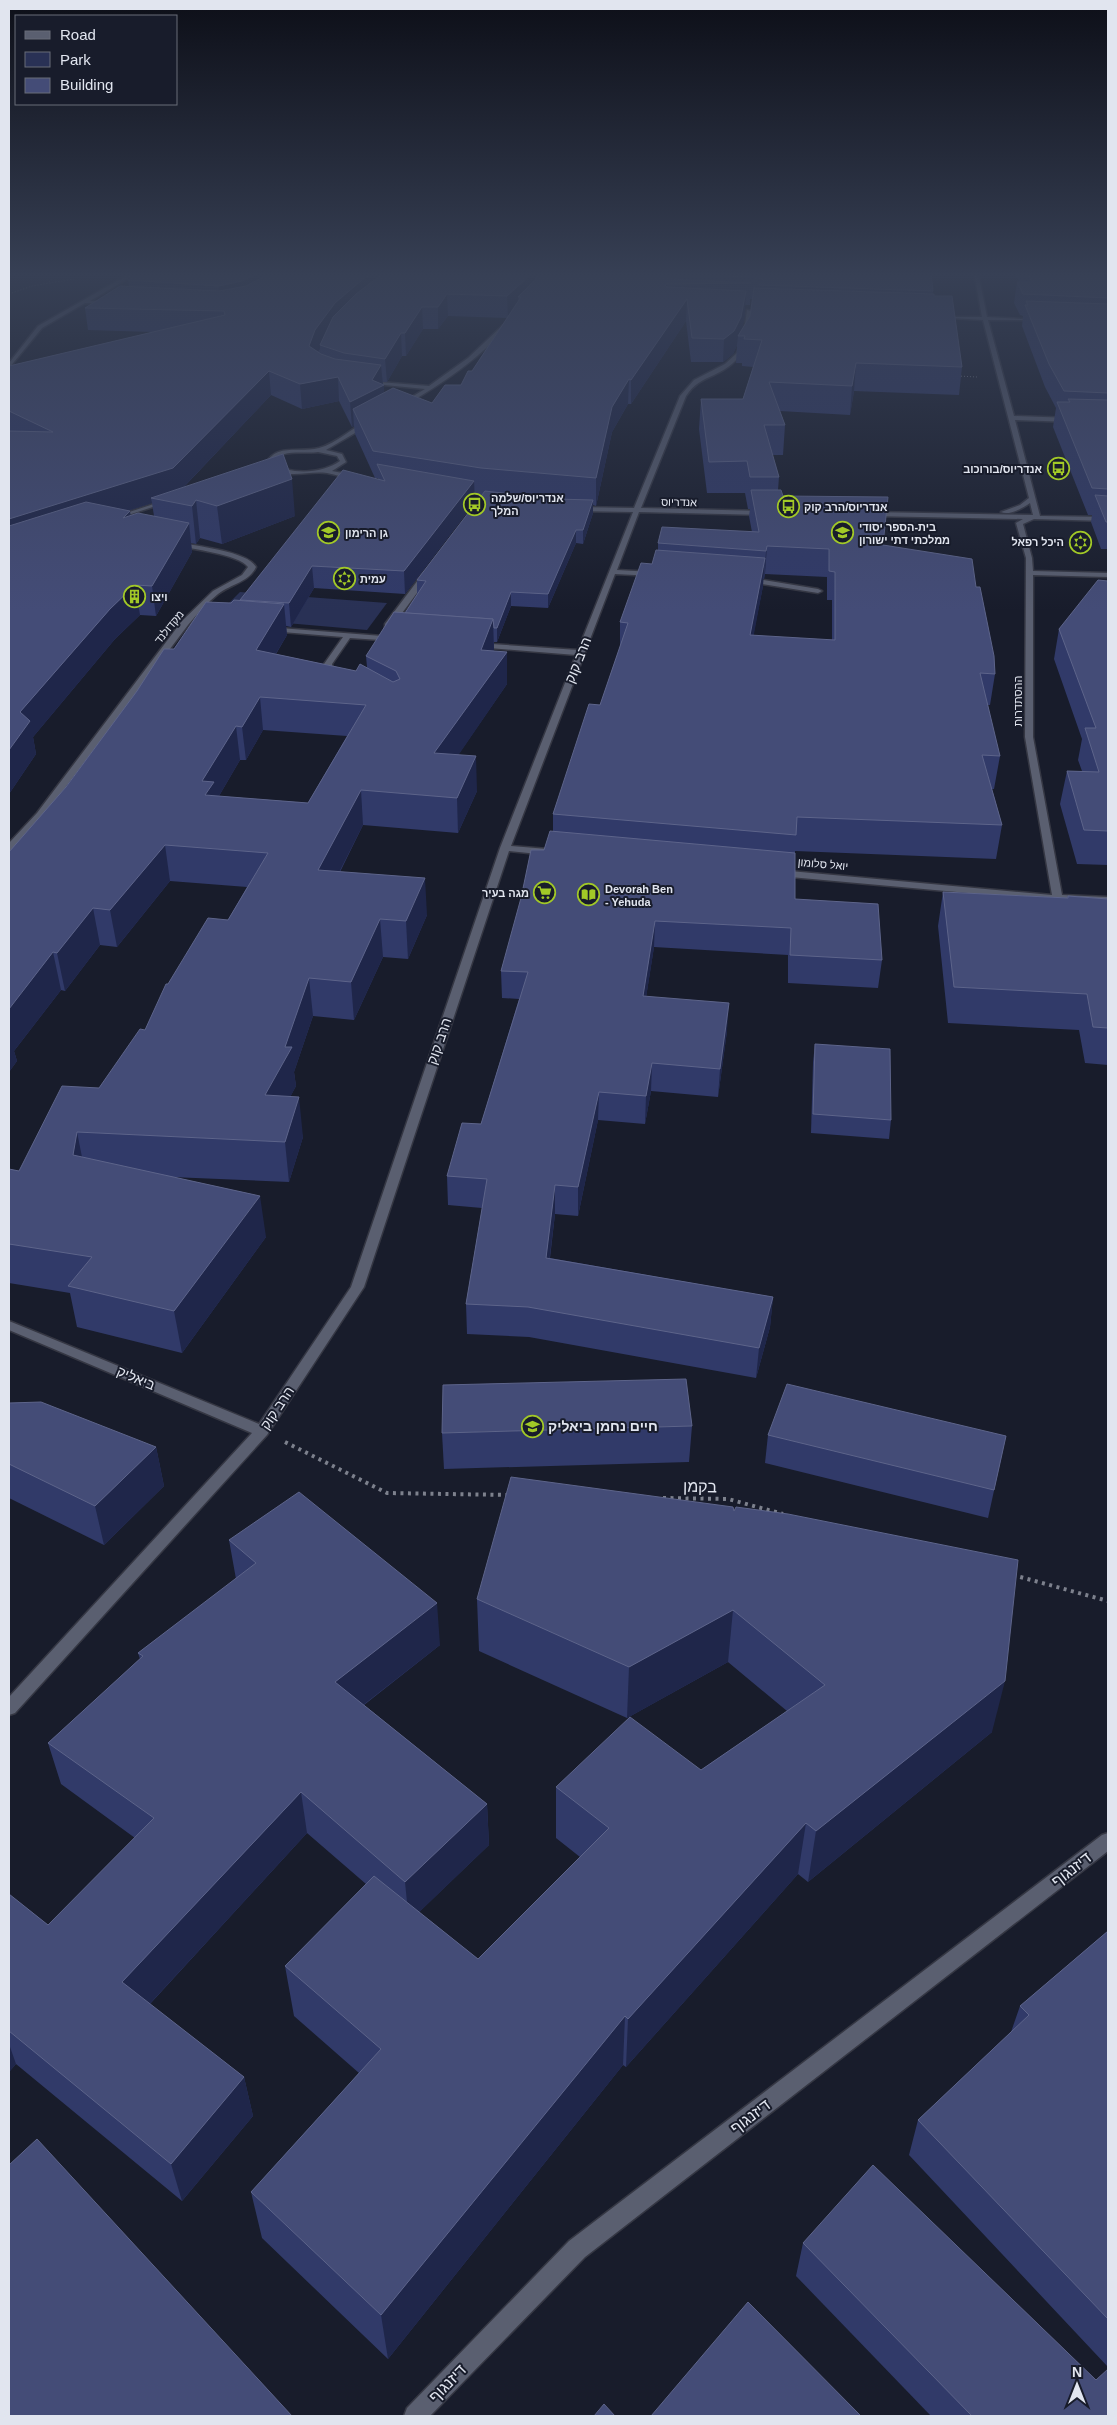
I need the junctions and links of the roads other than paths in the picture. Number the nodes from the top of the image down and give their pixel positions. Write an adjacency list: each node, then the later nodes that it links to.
1 (398, 385): 5 (street)
2 (436, 385): 5 (street)
3 (691, 385): 18 (street, הרב קוק)
4 (1003, 385): 8 (street)
5 (432, 388): 6 (street)
6 (397, 407)
7 (380, 417): 10 (street)
8 (1012, 418): 9 (street); 15 (street)
9 (1079, 420)
10 (319, 450): 11 (street); 13 (street)
11 (273, 468): 12 (street); 13 (street)
12 (264, 471)
13 (325, 471): 14 (street)
14 (362, 479)
15 (1033, 498): 21 (street); 22 (street)
16 (172, 500): 24 (street)
17 (572, 508): 18 (street, אנדריוס)
18 (635, 512): 19 (street, אנדריוס); 27 (street, הרב קוק)
19 (773, 513)
20 (862, 514): 21 (street)
21 (990, 515): 22 (street)
22 (1037, 516): 23 (street); 28 (street, ההסתדרות)
23 (1108, 518)
24 (107, 520)
25 (166, 542): 33 (street, מקדולנד)
26 (430, 569): 37 (street)
27 (614, 572): 29 (street); 40 (street, הרב קוק)
28 (1029, 573): 30 (street); 46 (street, ההסתדרות)
29 (661, 574)
30 (1108, 575)
31 (737, 579): 32 (street)
32 (818, 591)
33 (185, 622): 34 (street); 42 (street, מקדולנד)
34 (195, 623)
35 (262, 628): 36 (street)
36 (348, 635): 37 (street); 41 (street)
37 (378, 638): 38 (street)
38 (407, 640)
39 (465, 644): 40 (street)
40 (581, 653): 43 (street, הרב קוק)
41 (344, 682)
42 (9, 848)
43 (505, 848): 44 (street); 49 (street, הרב קוק)
44 (554, 853)
45 (772, 872): 46 (street, יואל סלומון)
46 (1058, 898): 47 (street, יואל סלומון)
47 (1108, 900)
48 (9, 1325): 49 (street, ביאליק)
49 (262, 1431): 50 (street, הרב קוק)
50 (9, 1708)
51 (1108, 1841): 52 (street, דיזנגוף)
52 (415, 2416)

